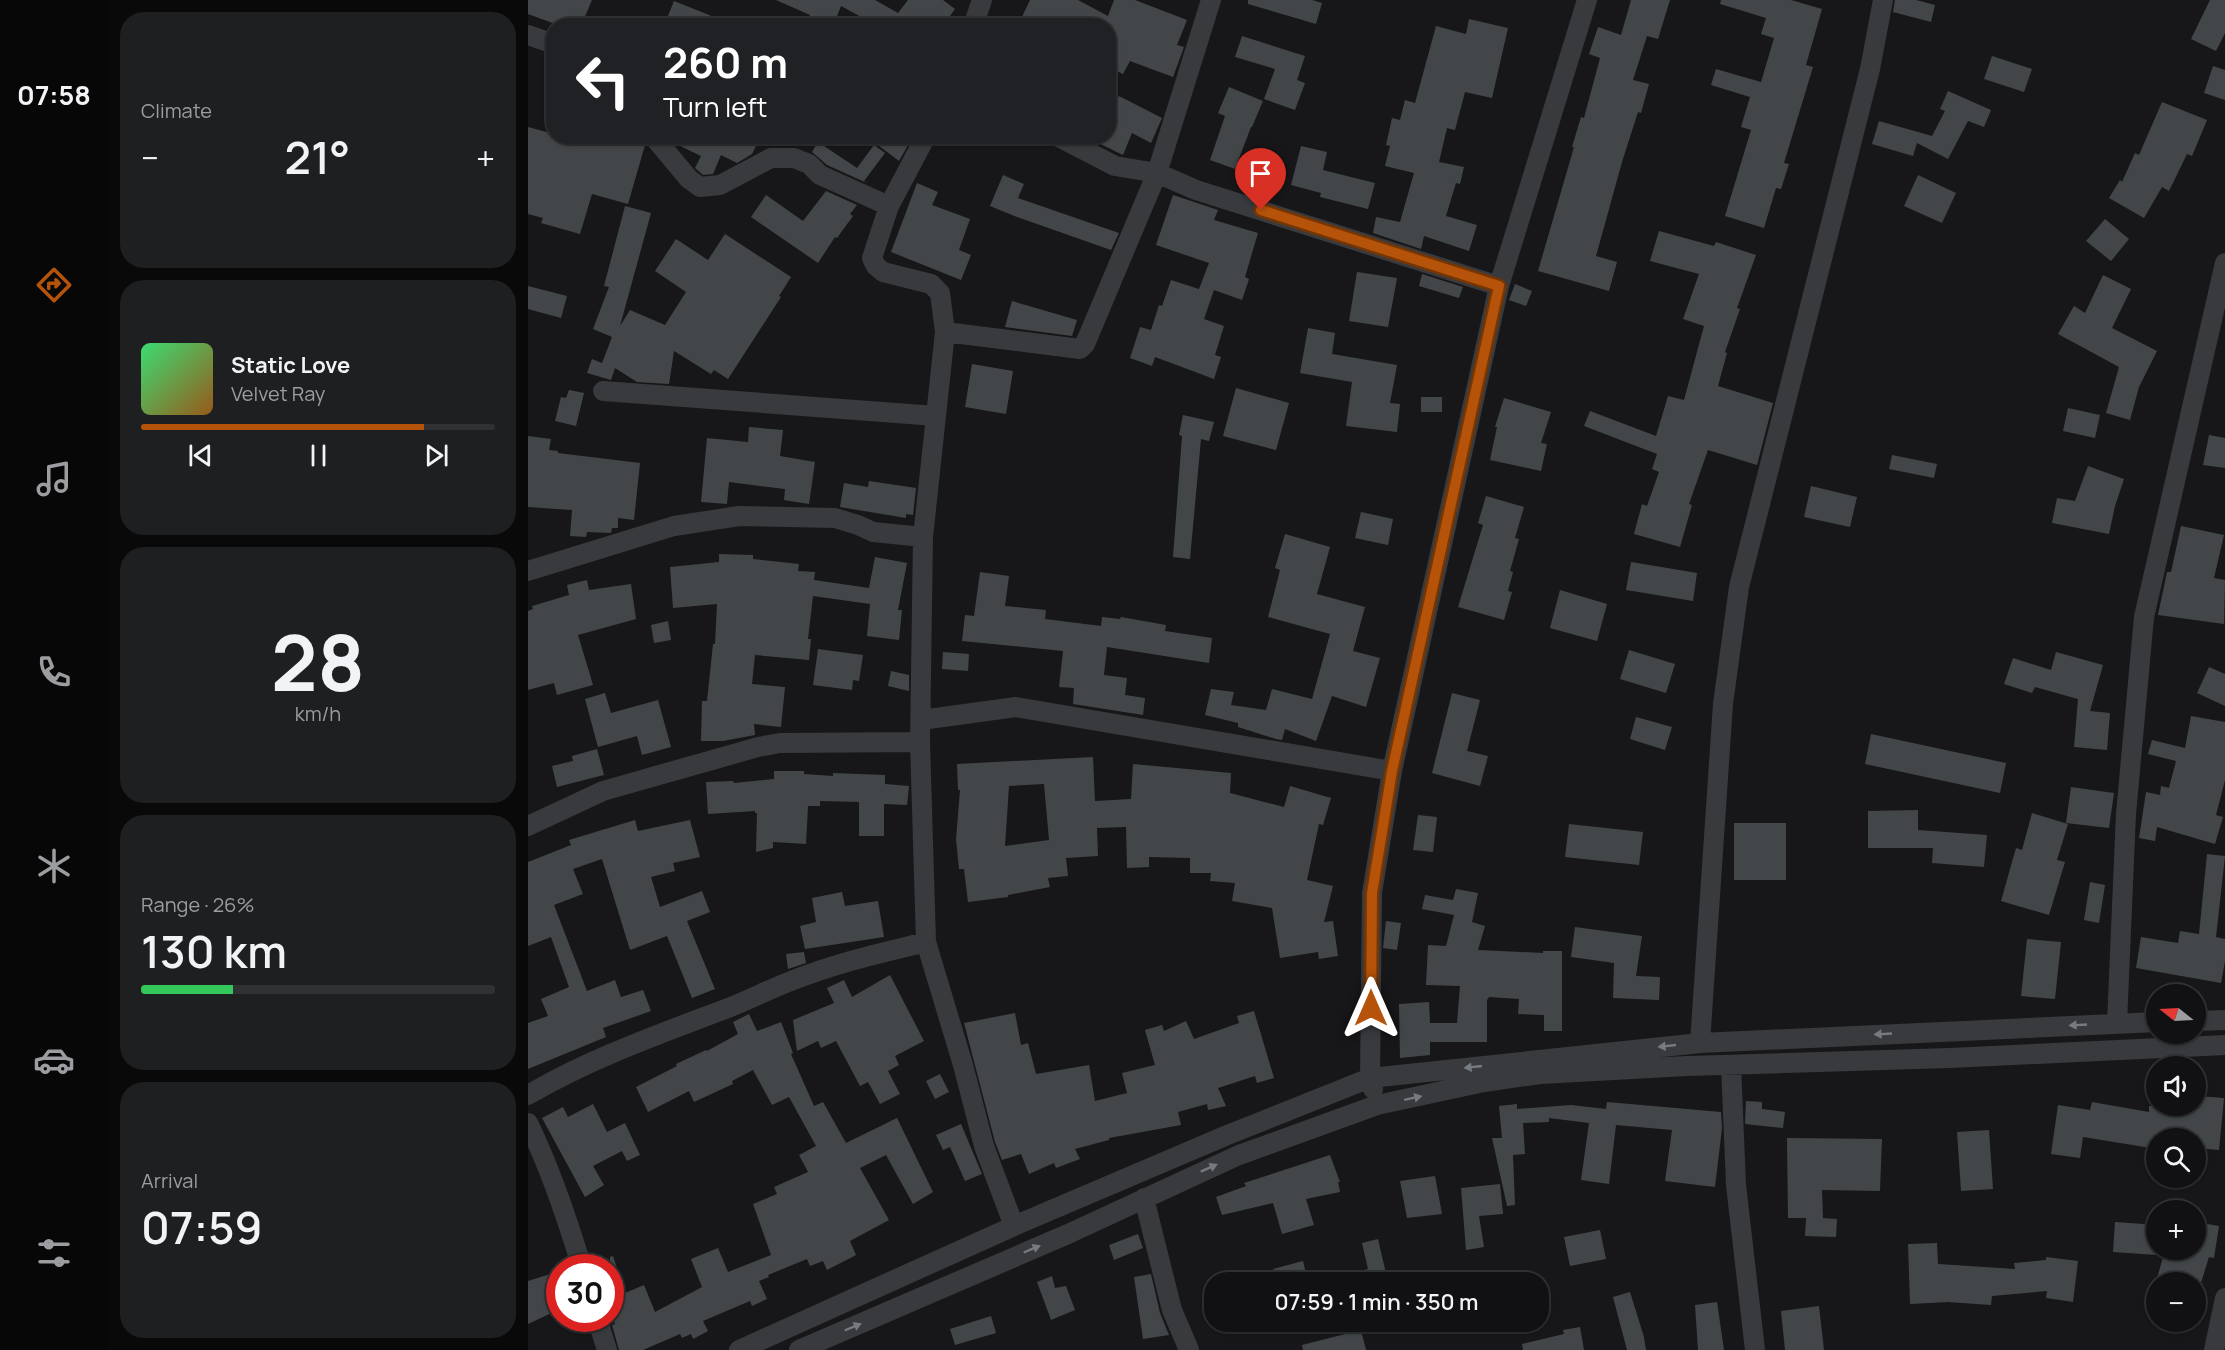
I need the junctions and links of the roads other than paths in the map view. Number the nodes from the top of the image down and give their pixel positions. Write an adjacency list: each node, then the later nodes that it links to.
1 (980, 0): 5 (street)
2 (1211, 0): 11 (street)
3 (1587, 0): 14 (street)
4 (1883, 0): 29 (street)
5 (975, 18)
6 (528, 35): 7 (street)
7 (546, 41)
8 (660, 144): 12 (street)
9 (922, 144): 12 (street)
10 (1072, 144): 11 (street)
11 (1157, 173): 14 (street); 15 (street)
12 (889, 206): 15 (street)
13 (2225, 263): 28 (street)
14 (1499, 286): 22 (street)
15 (945, 332): 17 (street)
16 (603, 391): 17 (street)
17 (936, 416): 18 (street)
18 (923, 537): 19 (street); 20 (street)
19 (528, 571)
20 (921, 720): 21 (street); 22 (street)
21 (920, 742): 23 (street); 24 (street)
22 (1392, 771): 32 (street)
23 (528, 826)
24 (927, 942): 33 (street); 37 (street)
25 (2225, 1020): 26 (street)
26 (2206, 1021)
27 (2146, 1022): 28 (street)
28 (2117, 1023): 29 (street, one-way to 29)
29 (1700, 1043): 32 (street, one-way to 32)
30 (2225, 1045): 31 (street)
31 (1731, 1065): 34 (street, one-way to 31); 45 (street)
32 (1370, 1078): 34 (street); 37 (street)
33 (528, 1095)
34 (1377, 1105): 36 (street, one-way to 34)
35 (528, 1123): 38 (street)
36 (1144, 1198): 43 (street, one-way to 36); 44 (street)
37 (1014, 1226): 42 (street)
38 (578, 1254)
39 (2225, 1298): 46 (street)
40 (601, 1332): 41 (street)
41 (607, 1350)
42 (739, 1350)
43 (802, 1350)
44 (1189, 1350)
45 (1755, 1350)
46 (2214, 1350)

